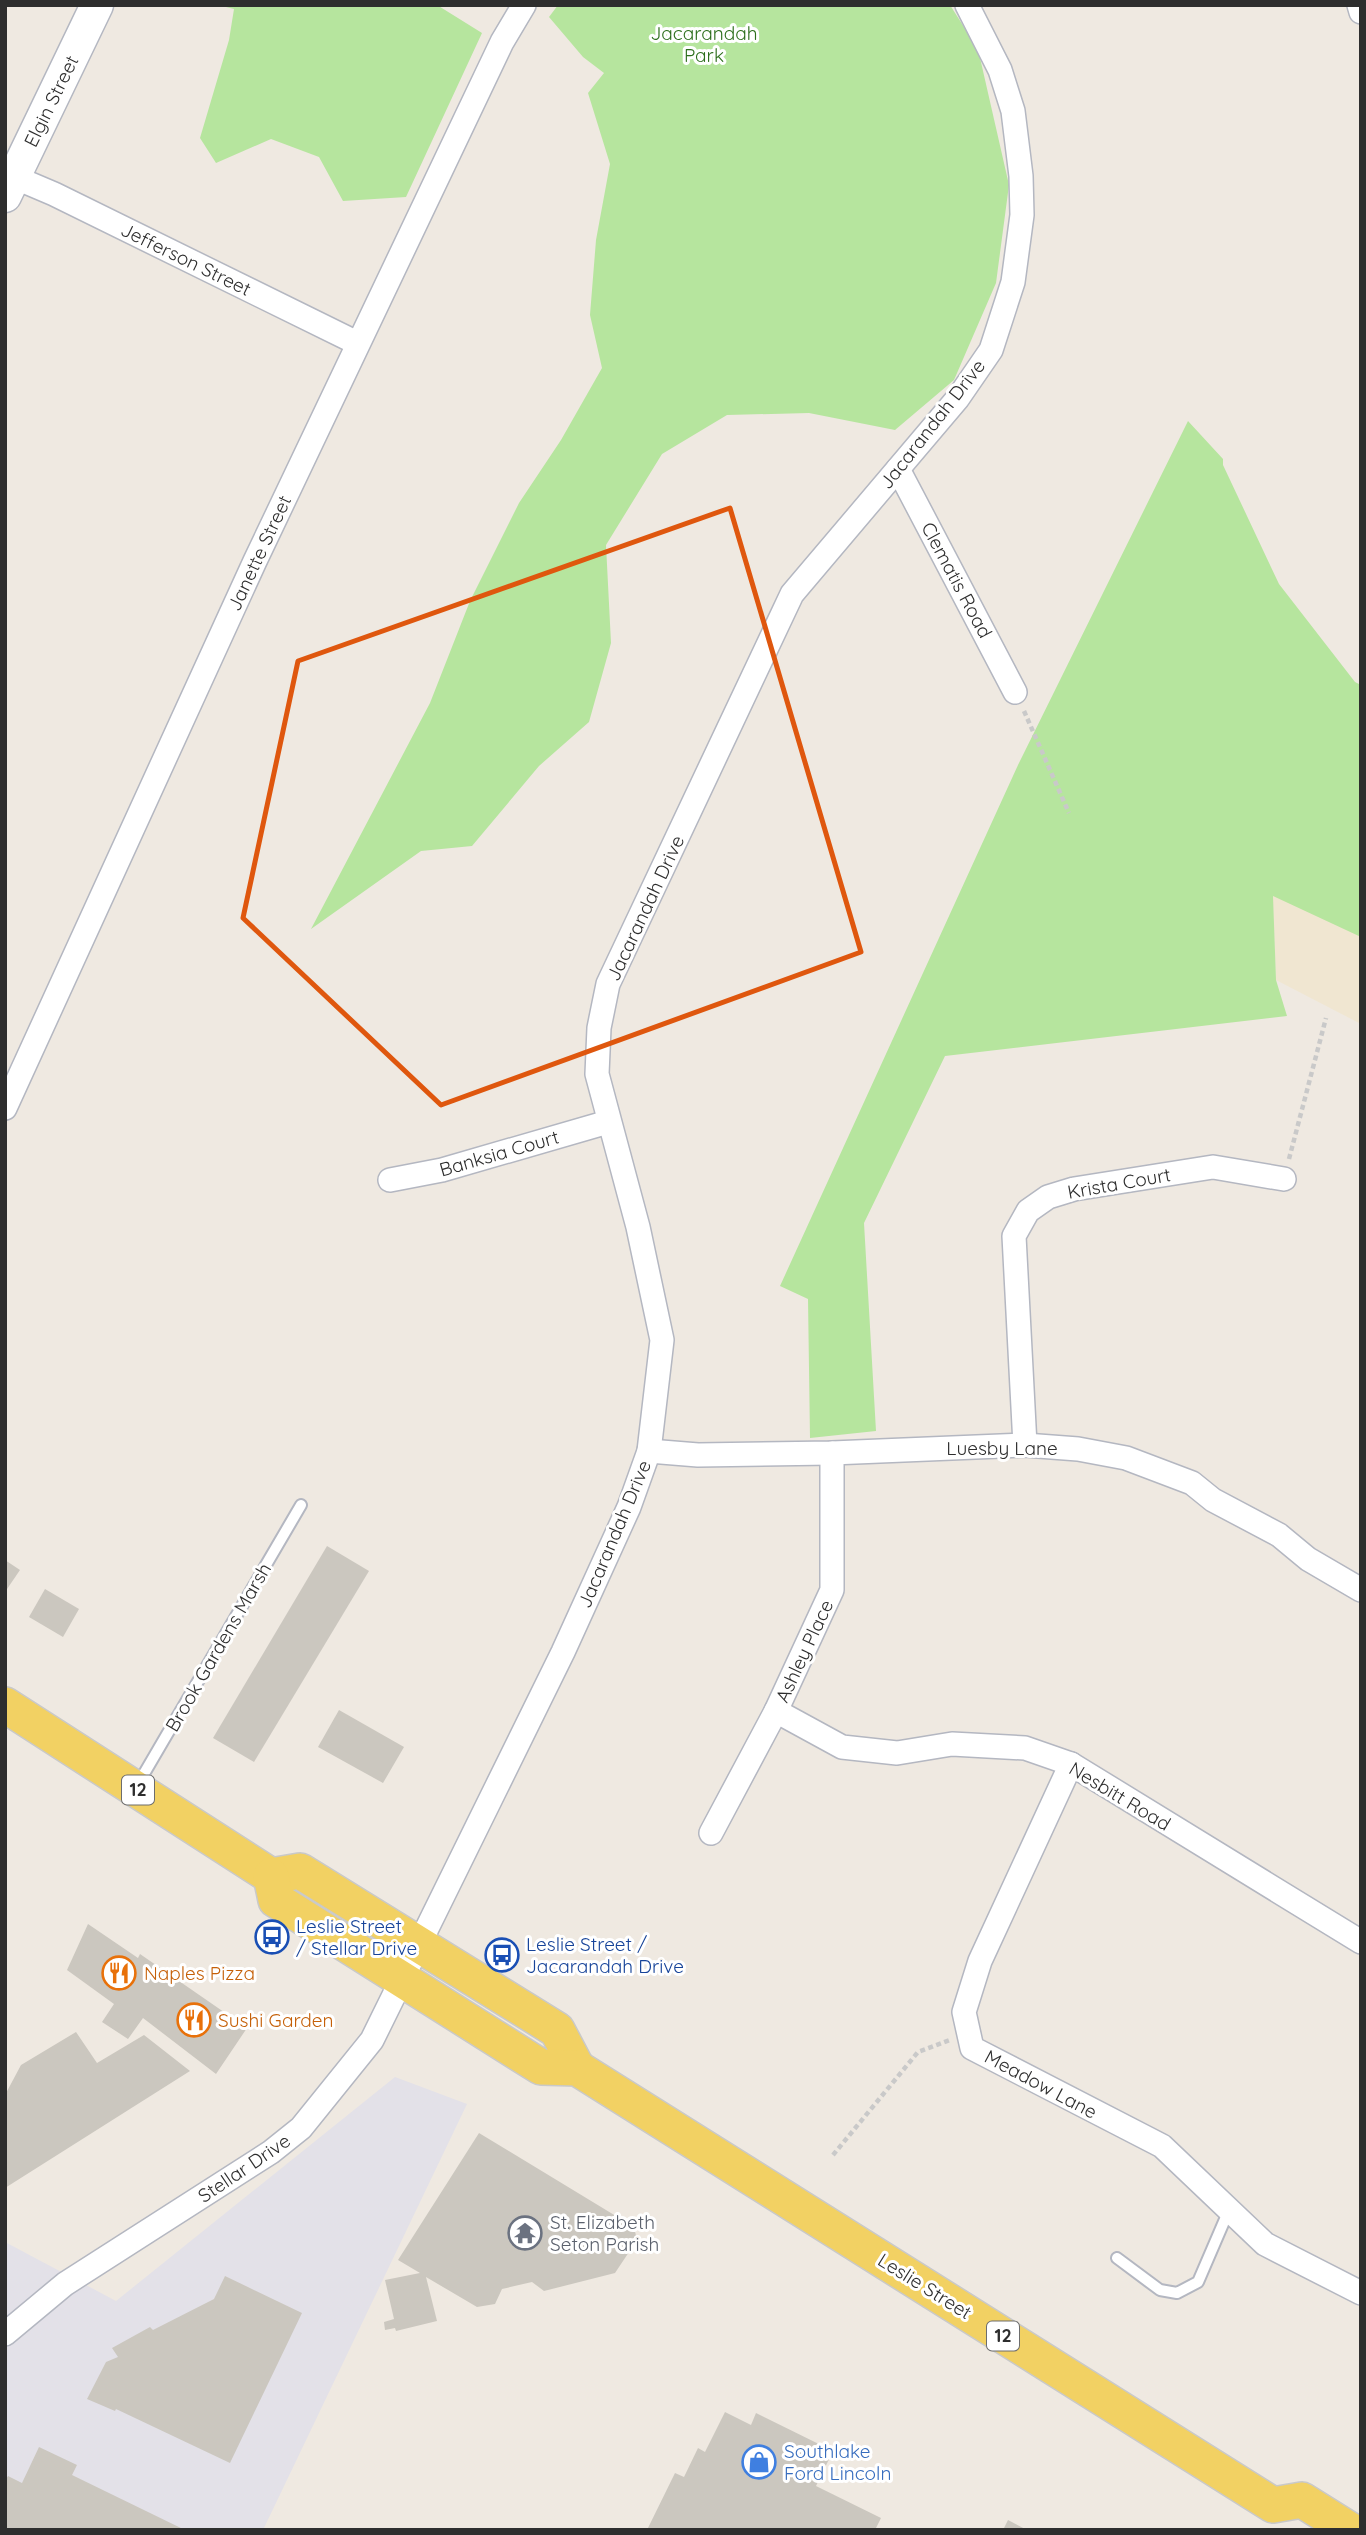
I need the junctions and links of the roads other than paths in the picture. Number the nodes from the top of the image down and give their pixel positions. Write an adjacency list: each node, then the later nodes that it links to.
1 (97, 5): 6 (street, Elgin Street)
2 (524, 5): 7 (street, Janette Street)
3 (967, 5): 8 (street, Jacarandah Drive)
4 (1359, 5): 5 (street)
5 (1361, 12)
6 (10, 187): 7 (street, Jefferson Street)
7 (357, 343): 10 (street, Janette Street)
8 (898, 469): 9 (street, Clematis Road); 11 (street, Jacarandah Drive)
9 (1015, 692)
10 (5, 1108)
11 (608, 1122): 13 (street, Banksia Court); 15 (street, Jacarandah Drive)
12 (1284, 1179): 14 (street, Krista Court)
13 (390, 1181)
14 (1025, 1445): 16 (street, Luesby Lane); 18 (street, Luesby Lane)
15 (649, 1451): 16 (street, Luesby Lane); 26 (street, Jacarandah Drive)
16 (832, 1453): 20 (street, Ashley Place)
17 (301, 1505): 22 (lane, Brook Gardens Marsh)
18 (1361, 1590)
19 (5, 1705): 22 (main road, 12)
20 (776, 1712): 21 (street, Nesbitt Road); 23 (street, Ashley Place)
21 (1071, 1764): 25 (street, Nesbitt Road); 29 (street, Meadow Lane)
22 (135, 1788): 24 (main road, 12)
23 (711, 1833)
24 (271, 1876): 26 (main road); 27 (main road)
25 (1361, 1942)
26 (419, 1943): 27 (street, Stellar Drive); 28 (main road)
27 (402, 1980): 28 (main road); 32 (street, Stellar Drive)
28 (577, 2068): 33 (main road, Leslie Street / 12)
29 (1230, 2208): 30 (lane); 31 (street, Meadow Lane)
30 (1117, 2258)
31 (1361, 2293)
32 (5, 2334)
33 (1276, 2517): 34 (main road, Leslie Street / 12)
34 (1350, 2530)

